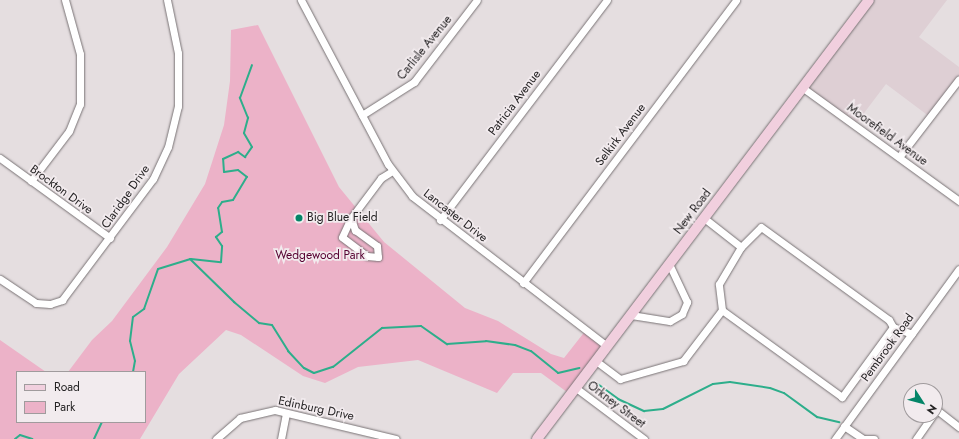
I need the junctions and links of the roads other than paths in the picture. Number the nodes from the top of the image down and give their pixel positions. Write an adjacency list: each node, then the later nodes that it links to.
1 (65, 0): 14 (street)
2 (168, 0): 19 (street, Claridge Drive)
3 (301, 0): 10 (street, Lancaster Drive)
4 (477, 0): 10 (street, Carlisle Avenue)
5 (607, 0): 18 (street, Patricia Avenue)
6 (736, 0): 24 (street, Selkirk Avenue)
7 (869, 0): 9 (street, New Road)
8 (959, 78): 12 (street)
9 (803, 88): 12 (street, Moorefield Avenue); 17 (street, New Road)
10 (362, 115): 13 (street, Lancaster Drive)
11 (0, 158): 14 (street, Brockton Drive)
12 (900, 158): 15 (street, Moorefield Avenue)
13 (392, 171): 16 (street); 18 (street, Lancaster Drive)
14 (31, 181): 19 (street, Brockton Drive)
15 (959, 201)
16 (351, 218): 16 (street)
17 (704, 218): 20 (street); 21 (street, New Road)
18 (440, 220): 24 (street, Lancaster Drive)
19 (110, 238): 23 (street, Claridge Drive)
20 (741, 247): 25 (street); 27 (street)
21 (669, 264): 26 (street, New Road); 26 (street)
22 (959, 269): 28 (street, Pembrook Road)
23 (0, 279)
24 (523, 283): 29 (street, Lancaster Drive)
25 (722, 310): 27 (street); 30 (street)
26 (631, 315): 29 (street, New Road)
27 (894, 327): 28 (street)
28 (912, 334): 35 (street, Pembrook Road)
29 (607, 346): 30 (street, New Road)
30 (596, 361): 31 (street, New Road)
31 (576, 388): 40 (street, New Road); 41 (street, Orkney Street)
32 (286, 413): 37 (street, Edinburg Drive); 38 (street); 39 (street, Edinburg Drive)
33 (943, 415): 36 (street)
34 (927, 423): 45 (street)
35 (844, 426): 42 (street, Pembrook Road); 43 (street)
36 (959, 427)
37 (216, 439)
38 (281, 439)
39 (396, 439)
40 (537, 439)
41 (644, 439)
42 (834, 439)
43 (863, 439): 44 (street)
44 (874, 439)
45 (916, 439)

